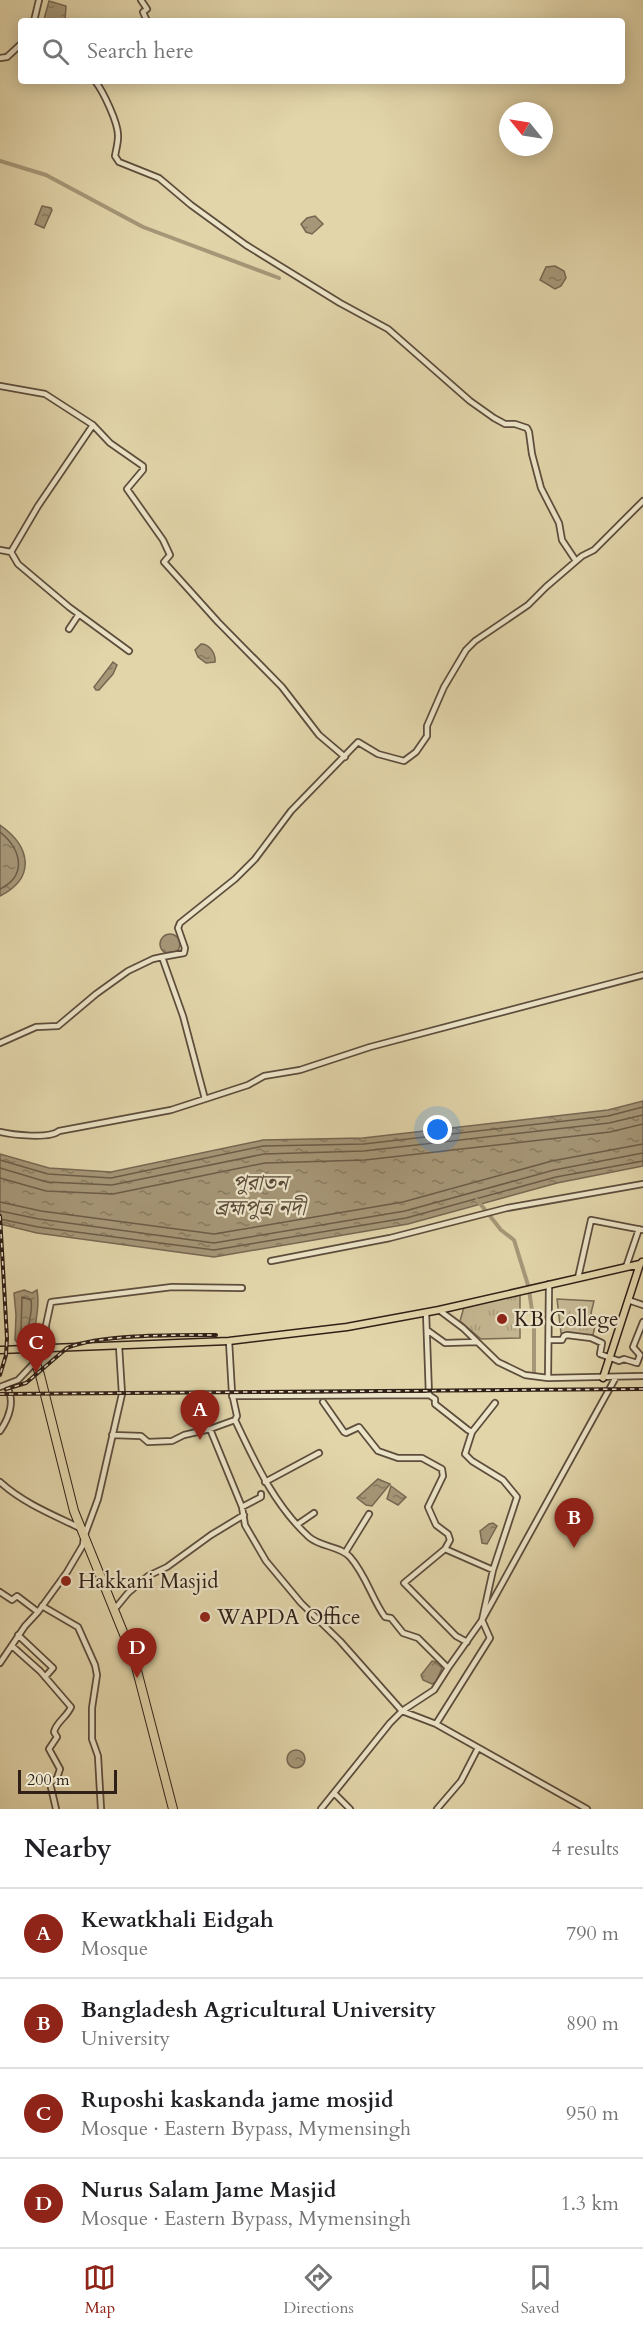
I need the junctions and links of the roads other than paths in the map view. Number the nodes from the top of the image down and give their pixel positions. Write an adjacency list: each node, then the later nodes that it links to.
1 (39, 0): 3 (street)
2 (141, 0): 4 (street)
3 (35, 18)
4 (146, 18)
5 (18, 47): 6 (street)
6 (0, 58)
7 (97, 84): 13 (street)
8 (0, 386): 9 (street)
9 (93, 425): 12 (street); 17 (street)
10 (643, 501): 13 (street)
11 (0, 550): 12 (street)
12 (11, 552): 14 (street)
13 (576, 561): 17 (street)
14 (79, 614): 15 (street); 16 (street)
15 (69, 629)
16 (129, 651)
17 (345, 757): 18 (street)
18 (162, 957): 20 (street); 21 (street)
19 (643, 975): 21 (street)
20 (0, 1043)
21 (205, 1100): 22 (street)
22 (0, 1133)
23 (643, 1184): 27 (street)
24 (641, 1230): 26 (street); 30 (street)
25 (643, 1238): 26 (street)
26 (635, 1240): 29 (street)
27 (271, 1261)
28 (641, 1263): 29 (main road); 33 (main road)
29 (626, 1268): 30 (main road)
30 (578, 1278): 31 (main road)
31 (549, 1284): 35 (main road); 39 (street)
32 (242, 1288): 43 (street)
33 (628, 1300): 34 (street); 46 (main road)
34 (643, 1305)
35 (439, 1310): 36 (main road); 41 (street)
36 (426, 1312): 38 (street); 40 (main road)
37 (643, 1322): 47 (street)
38 (428, 1330): 41 (street); 54 (street)
39 (549, 1340): 46 (street); 51 (street)
40 (229, 1341): 42 (main road); 55 (street)
41 (477, 1342): 51 (street)
42 (119, 1347): 43 (main road); 62 (street)
43 (46, 1348): 44 (main road)
44 (31, 1349): 45 (main road); 48 (highway)
45 (0, 1350)
46 (610, 1357): 47 (street); 52 (main road)
47 (641, 1357)
48 (35, 1362): 53 (street); 72 (highway)
49 (643, 1376): 50 (street)
50 (616, 1377): 52 (street); 80 (street)
51 (548, 1378): 52 (street)
52 (603, 1378)
53 (3, 1386): 60 (street)
54 (429, 1395): 55 (street); 61 (street)
55 (232, 1396): 58 (street)
56 (323, 1401): 73 (street)
57 (495, 1403): 61 (street)
58 (235, 1420): 59 (street); 65 (street)
59 (210, 1429): 62 (street); 67 (street)
60 (0, 1431)
61 (472, 1432): 75 (street)
62 (112, 1435): 72 (street)
63 (320, 1453): 65 (street)
64 (0, 1482): 72 (street)
65 (265, 1482): 71 (street)
66 (261, 1494): 67 (street)
67 (242, 1507): 70 (street)
68 (314, 1513): 71 (street)
69 (369, 1514): 74 (street)
70 (244, 1515): 78 (street); 87 (street)
71 (298, 1524): 74 (street)
72 (82, 1533): 77 (street); 78 (highway)
73 (445, 1548): 75 (street); 82 (street)
74 (345, 1553): 85 (street)
75 (493, 1570): 80 (street)
76 (0, 1592): 79 (street)
77 (42, 1606): 79 (street); 92 (street)
78 (114, 1610): 93 (highway)
79 (38, 1612): 81 (street)
80 (482, 1620): 82 (street); 88 (street)
81 (18, 1635): 83 (street); 86 (street)
82 (467, 1642): 85 (street)
83 (12, 1646): 84 (street); 86 (street)
84 (0, 1663)
85 (448, 1668): 87 (street)
86 (45, 1677): 91 (street)
87 (402, 1711): 88 (street); 90 (street)
88 (436, 1724): 89 (street)
89 (478, 1748): 96 (street); 97 (street)
90 (335, 1794): 94 (street); 95 (street)
91 (56, 1809)
92 (101, 1809)
93 (173, 1809)
94 (321, 1809)
95 (350, 1809)
96 (436, 1809)
97 (587, 1809)

